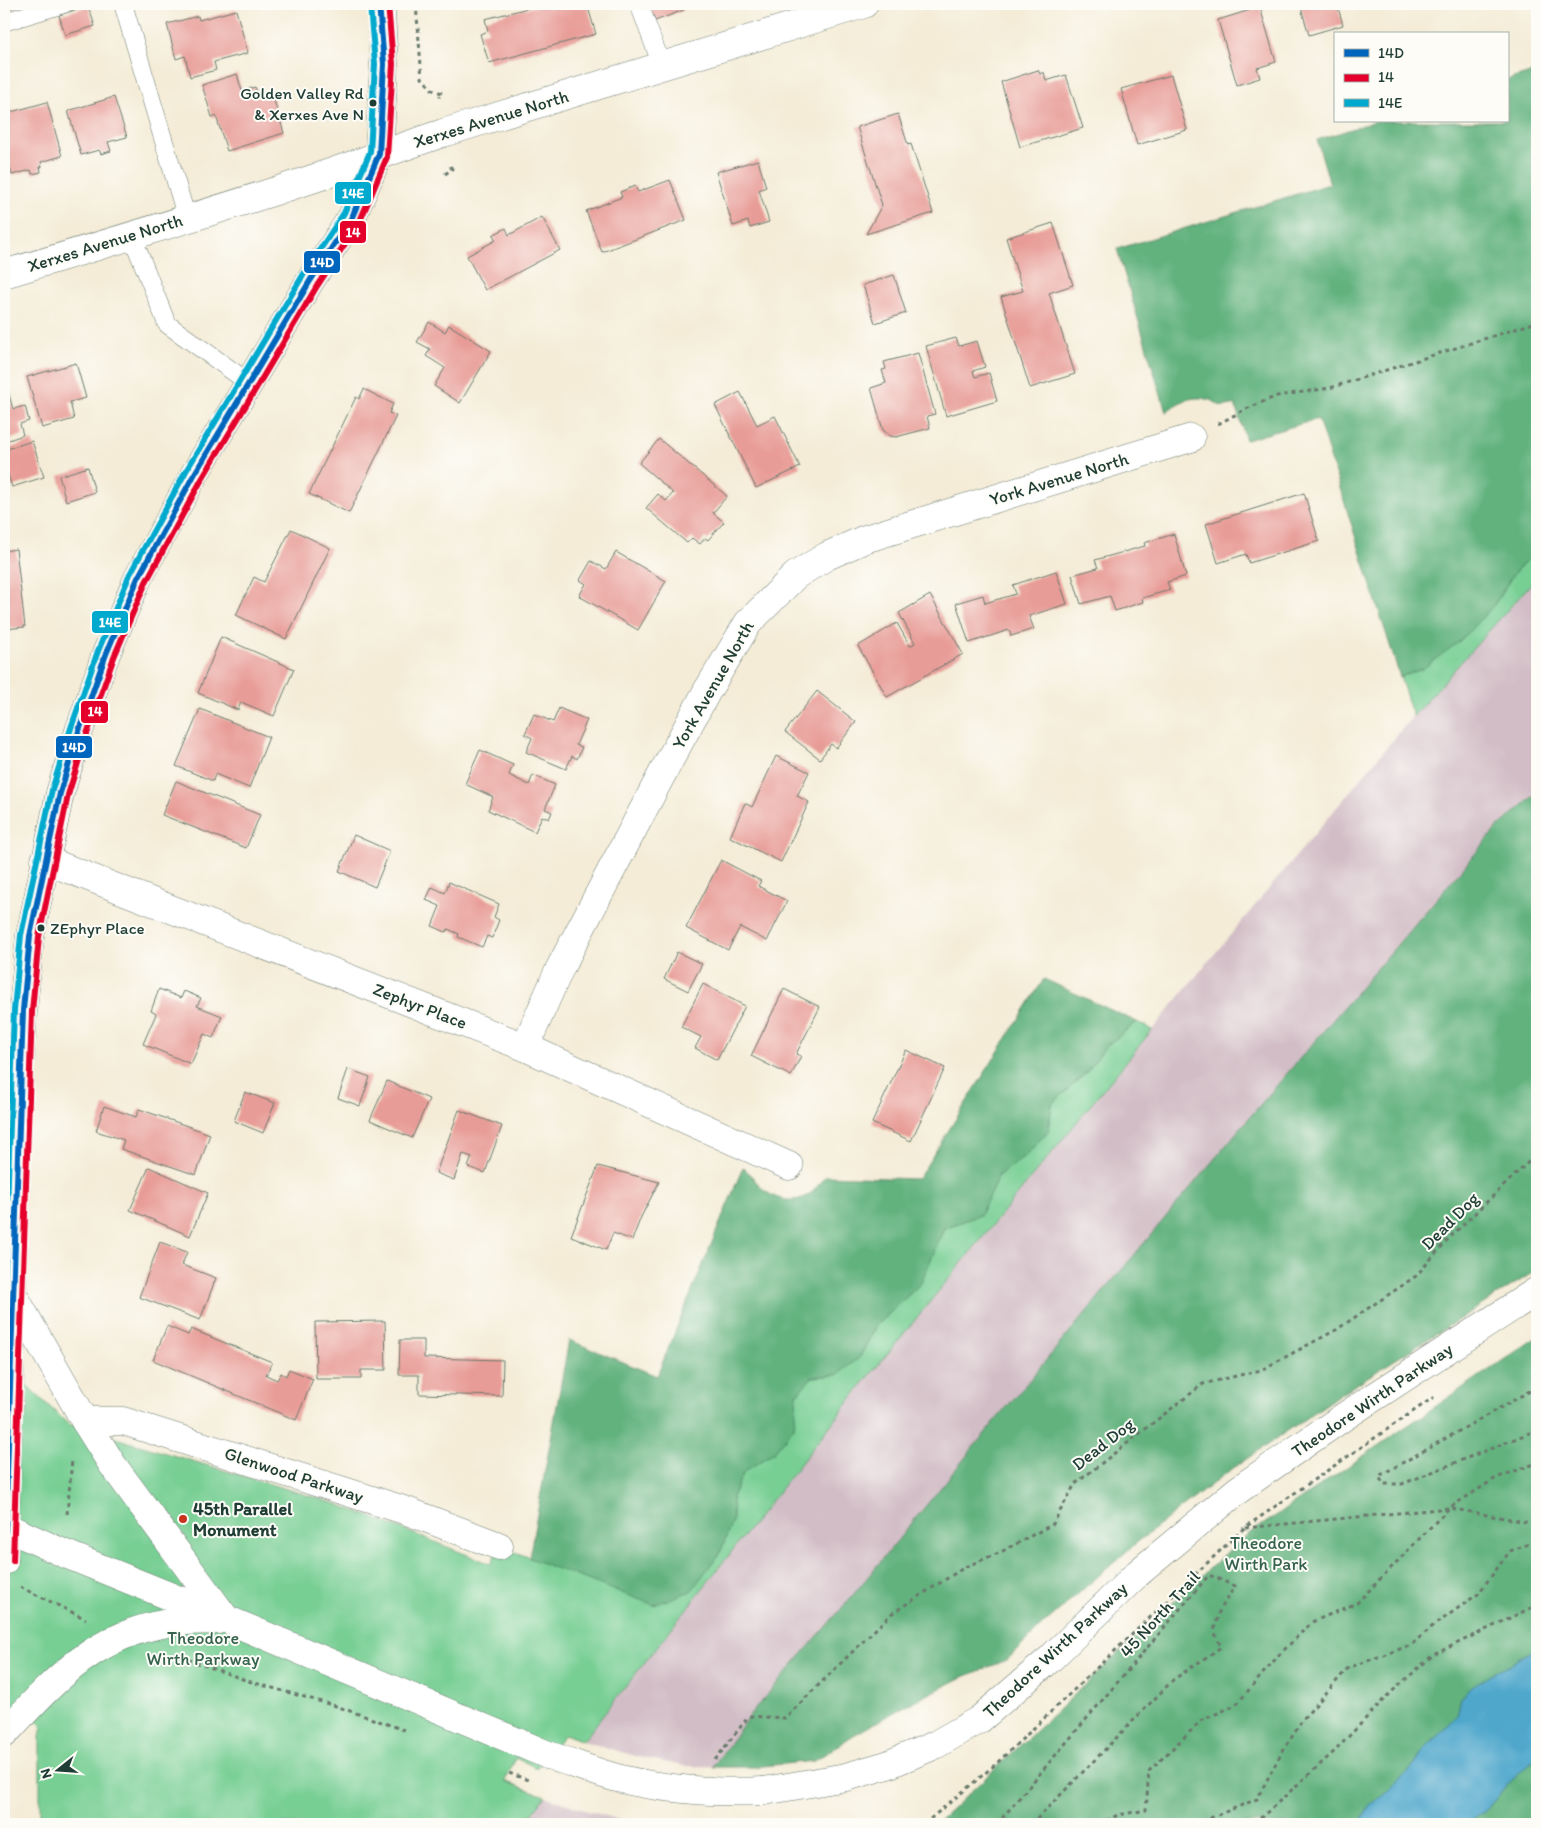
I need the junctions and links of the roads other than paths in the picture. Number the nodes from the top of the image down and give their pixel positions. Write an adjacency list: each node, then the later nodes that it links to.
1 (64, 4): 6 (lane)
2 (123, 4): 9 (lane)
3 (379, 4): 8 (street)
4 (639, 4): 7 (lane)
5 (864, 4): 7 (street, Xerxes Avenue North)
6 (4, 22)
7 (662, 66): 8 (street, Xerxes Avenue North)
8 (379, 154): 9 (street, Xerxes Avenue North); 12 (street)
9 (187, 219): 10 (street, Xerxes Avenue North)
10 (132, 236): 11 (street, Xerxes Avenue North); 12 (lane)
11 (4, 274)
12 (250, 383): 14 (street)
13 (1191, 438): 15 (street, York Avenue North)
14 (46, 860): 15 (street, Zephyr Place); 18 (street)
15 (525, 1047): 16 (street, Zephyr Place)
16 (789, 1166)
17 (1537, 1291): 23 (street, Theodore Wirth Parkway, bridge)
18 (7, 1293): 19 (street); 20 (street)
19 (85, 1422): 21 (street, Glenwood Parkway); 23 (street)
20 (5, 1527): 22 (street); 23 (street, Theodore Wirth Parkway)
21 (498, 1546)
22 (8, 1572)
23 (226, 1619): 24 (street)
24 (4, 1734)

